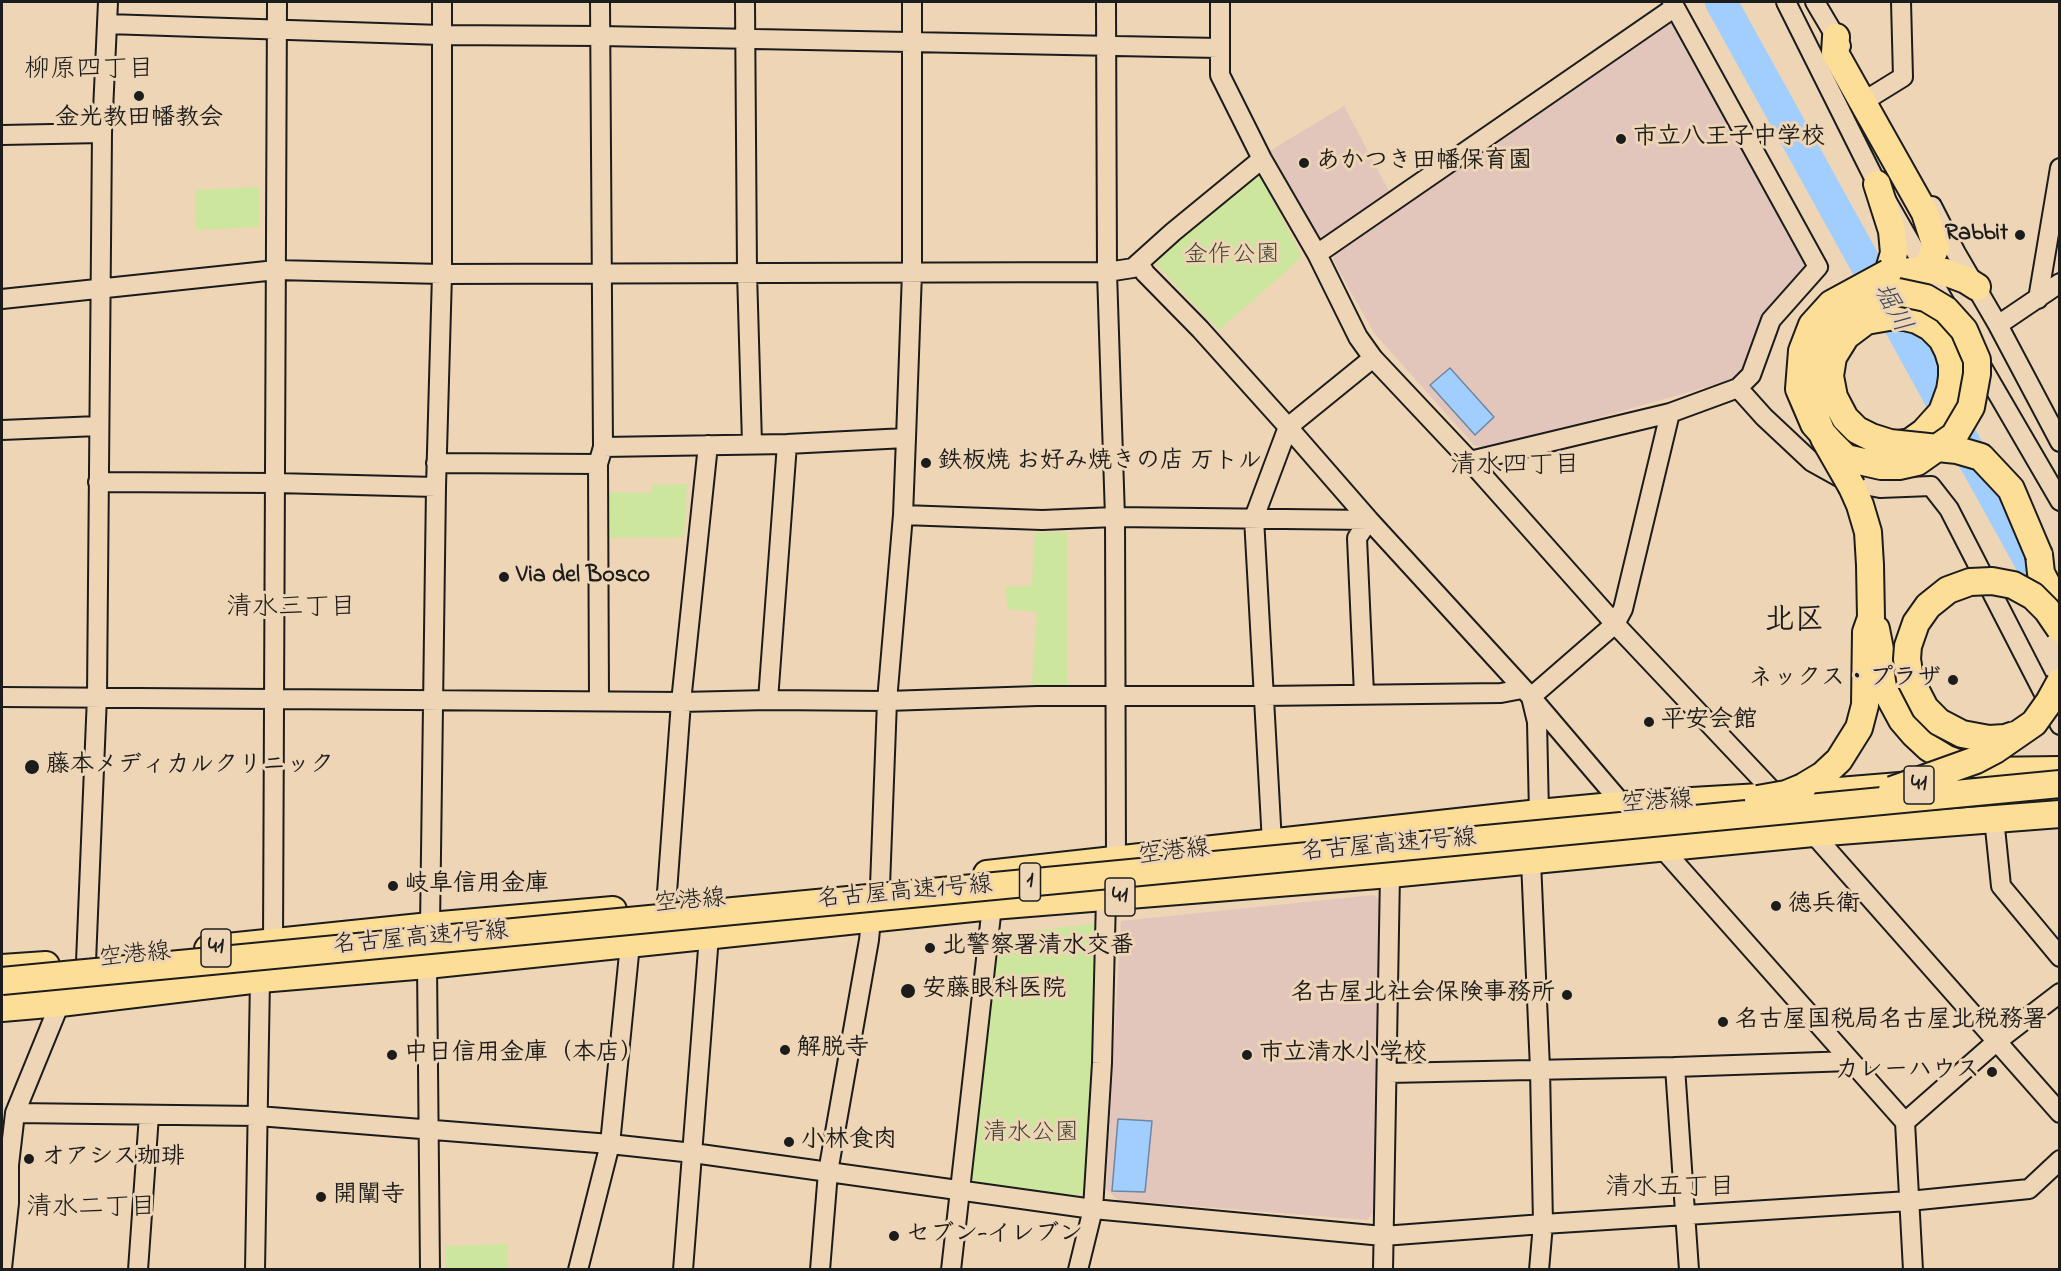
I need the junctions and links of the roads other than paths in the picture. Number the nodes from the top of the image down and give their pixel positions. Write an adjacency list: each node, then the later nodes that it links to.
1 (108, 2): 13 (street)
2 (277, 2): 14 (street)
3 (441, 2): 15 (street)
4 (600, 2): 16 (street)
5 (745, 2): 18 (street)
6 (912, 2): 19 (street)
7 (1106, 2): 20 (street)
8 (1220, 2): 21 (street)
9 (1785, 2): 27 (street)
10 (1815, 2): 17 (street)
11 (1901, 2): 22 (street)
12 (1673, 4): 28 (street); 46 (street)
13 (107, 24): 14 (street); 23 (street)
14 (277, 29): 15 (street); 30 (street)
15 (441, 35): 16 (street); 35 (street)
16 (600, 36): 18 (street); 36 (street)
17 (1836, 37): 22 (street); 31 (highway)
18 (745, 40): 19 (street); 32 (street)
19 (912, 42): 20 (street); 33 (street)
20 (1105, 46): 21 (street); 34 (street)
21 (1219, 48): 25 (street)
22 (1869, 98): 39 (street)
23 (102, 133): 24 (street); 40 (street)
24 (2, 135)
25 (1262, 159): 28 (street); 29 (street)
26 (2060, 168): 42 (street)
27 (1877, 184): 31 (street); 37 (highway)
28 (1317, 254): 45 (street)
29 (1139, 263): 34 (street); 49 (street)
30 (276, 270): 35 (street); 40 (street); 60 (street)
31 (1926, 270): 37 (highway); 39 (highway); 43 (street)
32 (747, 272): 33 (street); 36 (street); 53 (street)
33 (912, 272): 34 (street); 51 (street)
34 (1107, 272): 64 (street)
35 (442, 274): 36 (street); 58 (street)
36 (601, 274): 56 (street)
37 (1896, 279): 43 (highway); 67 (highway, bridge); 70 (highway, bridge)
38 (2060, 283): 42 (street)
39 (1977, 287): 44 (street)
40 (100, 289): 41 (street); 48 (street)
41 (2, 299)
42 (2038, 299): 44 (street)
43 (1945, 302): 62 (street)
44 (1998, 325): 52 (street)
45 (1373, 358): 49 (street); 57 (street)
46 (1738, 388): 47 (street); 87 (street)
47 (1670, 413): 57 (street); 71 (street)
48 (98, 426): 50 (street); 59 (street)
49 (1288, 427): 65 (street); 66 (street)
50 (2, 430)
51 (906, 438): 54 (street); 63 (street)
52 (2060, 442)
53 (752, 443): 54 (street); 55 (street)
54 (787, 444): 84 (street)
55 (708, 445): 56 (street); 86 (street)
56 (601, 455): 58 (street); 83 (street)
57 (1470, 461): 71 (street)
58 (436, 463): 61 (street)
59 (98, 482): 60 (street); 77 (street)
60 (275, 483): 61 (street); 81 (street)
61 (436, 487): 82 (street)
62 (2060, 501)
63 (903, 515): 64 (street); 85 (street)
64 (1115, 517): 65 (street); 80 (street)
65 (1254, 518): 66 (street); 78 (street)
66 (1369, 520): 75 (street); 76 (street)
67 (2039, 555): 68 (highway); 69 (highway)
68 (2060, 580)
69 (2060, 610)
70 (1871, 618): 88 (highway); 97 (highway, bridge)
71 (1615, 624): 75 (street); 90 (street)
72 (2060, 629): 74 (highway, bridge)
73 (2060, 682): 102 (highway, bridge)
74 (2060, 691)
75 (1527, 693): 76 (street); 92 (street); 93 (street)
76 (1364, 694): 78 (street)
77 (96, 696): 79 (street); 81 (street); 113 (street)
78 (1263, 696): 80 (street); 98 (street)
79 (2, 697)
80 (1115, 697): 85 (street); 100 (street)
81 (273, 698): 82 (street); 110 (street)
82 (433, 700): 83 (street); 108 (street)
83 (599, 700): 86 (street)
84 (768, 700): 85 (street); 86 (street)
85 (887, 701): 103 (street)
86 (681, 702): 105 (street)
87 (2060, 725)
88 (2060, 772): 90 (highway, 空港線 / 41)
89 (2060, 784): 97 (highway, 名古屋高速1号線 / 1, bridge)
90 (1778, 796): 92 (highway, 空港線 / 41); 96 (street)
91 (2060, 801): 102 (highway, 名古屋高速1号線 / 1)
92 (1623, 806): 93 (highway, 空港線 / 41)
93 (1539, 813): 98 (highway, 空港線 / 41)
94 (2060, 814): 95 (highway, 空港線 / 41)
95 (1994, 819): 96 (highway, 空港線 / 41); 112 (street)
96 (1813, 833): 99 (highway, 空港線 / 41); 122 (street)
97 (1437, 842): 117 (highway, 名古屋高速1号線 / 1, bridge)
98 (1272, 843): 100 (highway, 空港線 / 41)
99 (1662, 848): 101 (highway, 空港線 / 41); 123 (street)
100 (1116, 861): 103 (highway, 空港線 / 41)
101 (1531, 861): 102 (highway, 空港線 / 41); 125 (street)
102 (1392, 869): 104 (highway, 空港線 / 41); 119 (highway, 名古屋高速1号線 / 1); 126 (street)
103 (880, 885): 105 (highway, 空港線 / 41); 107 (street)
104 (1106, 898): 106 (highway, 空港線 / 41); 140 (street)
105 (666, 906): 108 (highway, 空港線 / 41)
106 (992, 906): 107 (highway, 空港線 / 41); 138 (street)
107 (871, 919): 109 (highway, 空港線 / 41); 136 (street)
108 (430, 926): 110 (highway, 空港線 / 41); 114 (street)
109 (709, 936): 111 (highway, 空港線 / 41); 134 (street)
110 (273, 942): 113 (highway, 空港線 / 41)
111 (630, 944): 114 (highway, 空港線 / 41); 133 (street)
112 (2060, 957)
113 (86, 962): 115 (highway, 空港線 / 41); 120 (street)
114 (427, 965): 116 (highway, 空港線 / 41); 132 (street)
115 (2, 968)
116 (260, 979): 120 (highway, 空港線 / 41); 130 (street)
117 (2, 981)
118 (2060, 993): 122 (street)
119 (2, 997)
120 (60, 1003): 121 (highway, 空港線 / 41); 127 (street)
121 (2, 1008)
122 (1996, 1042): 128 (street); 131 (street)
123 (1851, 1061): 124 (street); 131 (street)
124 (1675, 1067): 125 (street); 141 (street)
125 (1540, 1069): 126 (street); 142 (street)
126 (1388, 1073): 143 (street)
127 (15, 1113): 129 (street); 137 (street)
128 (2060, 1113)
129 (149, 1114): 130 (street); 145 (street)
130 (258, 1116): 132 (street); 146 (street)
131 (1905, 1122): 139 (street)
132 (429, 1129): 133 (street); 147 (street)
133 (610, 1144): 134 (street); 148 (street)
134 (693, 1153): 136 (street); 149 (street)
135 (2060, 1160): 139 (street)
136 (828, 1172): 138 (street); 150 (street)
137 (6, 1183): 144 (street)
138 (958, 1192): 140 (street); 151 (street)
139 (1909, 1202): 141 (street); 156 (street)
140 (1093, 1209): 143 (street); 152 (street)
141 (1686, 1216): 142 (street); 155 (street)
142 (1543, 1224): 143 (street); 154 (street)
143 (1383, 1236): 153 (street)
144 (2, 1269)
145 (138, 1269)
146 (255, 1269)
147 (430, 1269)
148 (578, 1269)
149 (683, 1269)
150 (820, 1269)
151 (951, 1269)
152 (1078, 1269)
153 (1383, 1269)
154 (1539, 1269)
155 (1689, 1269)
156 (1913, 1269)

